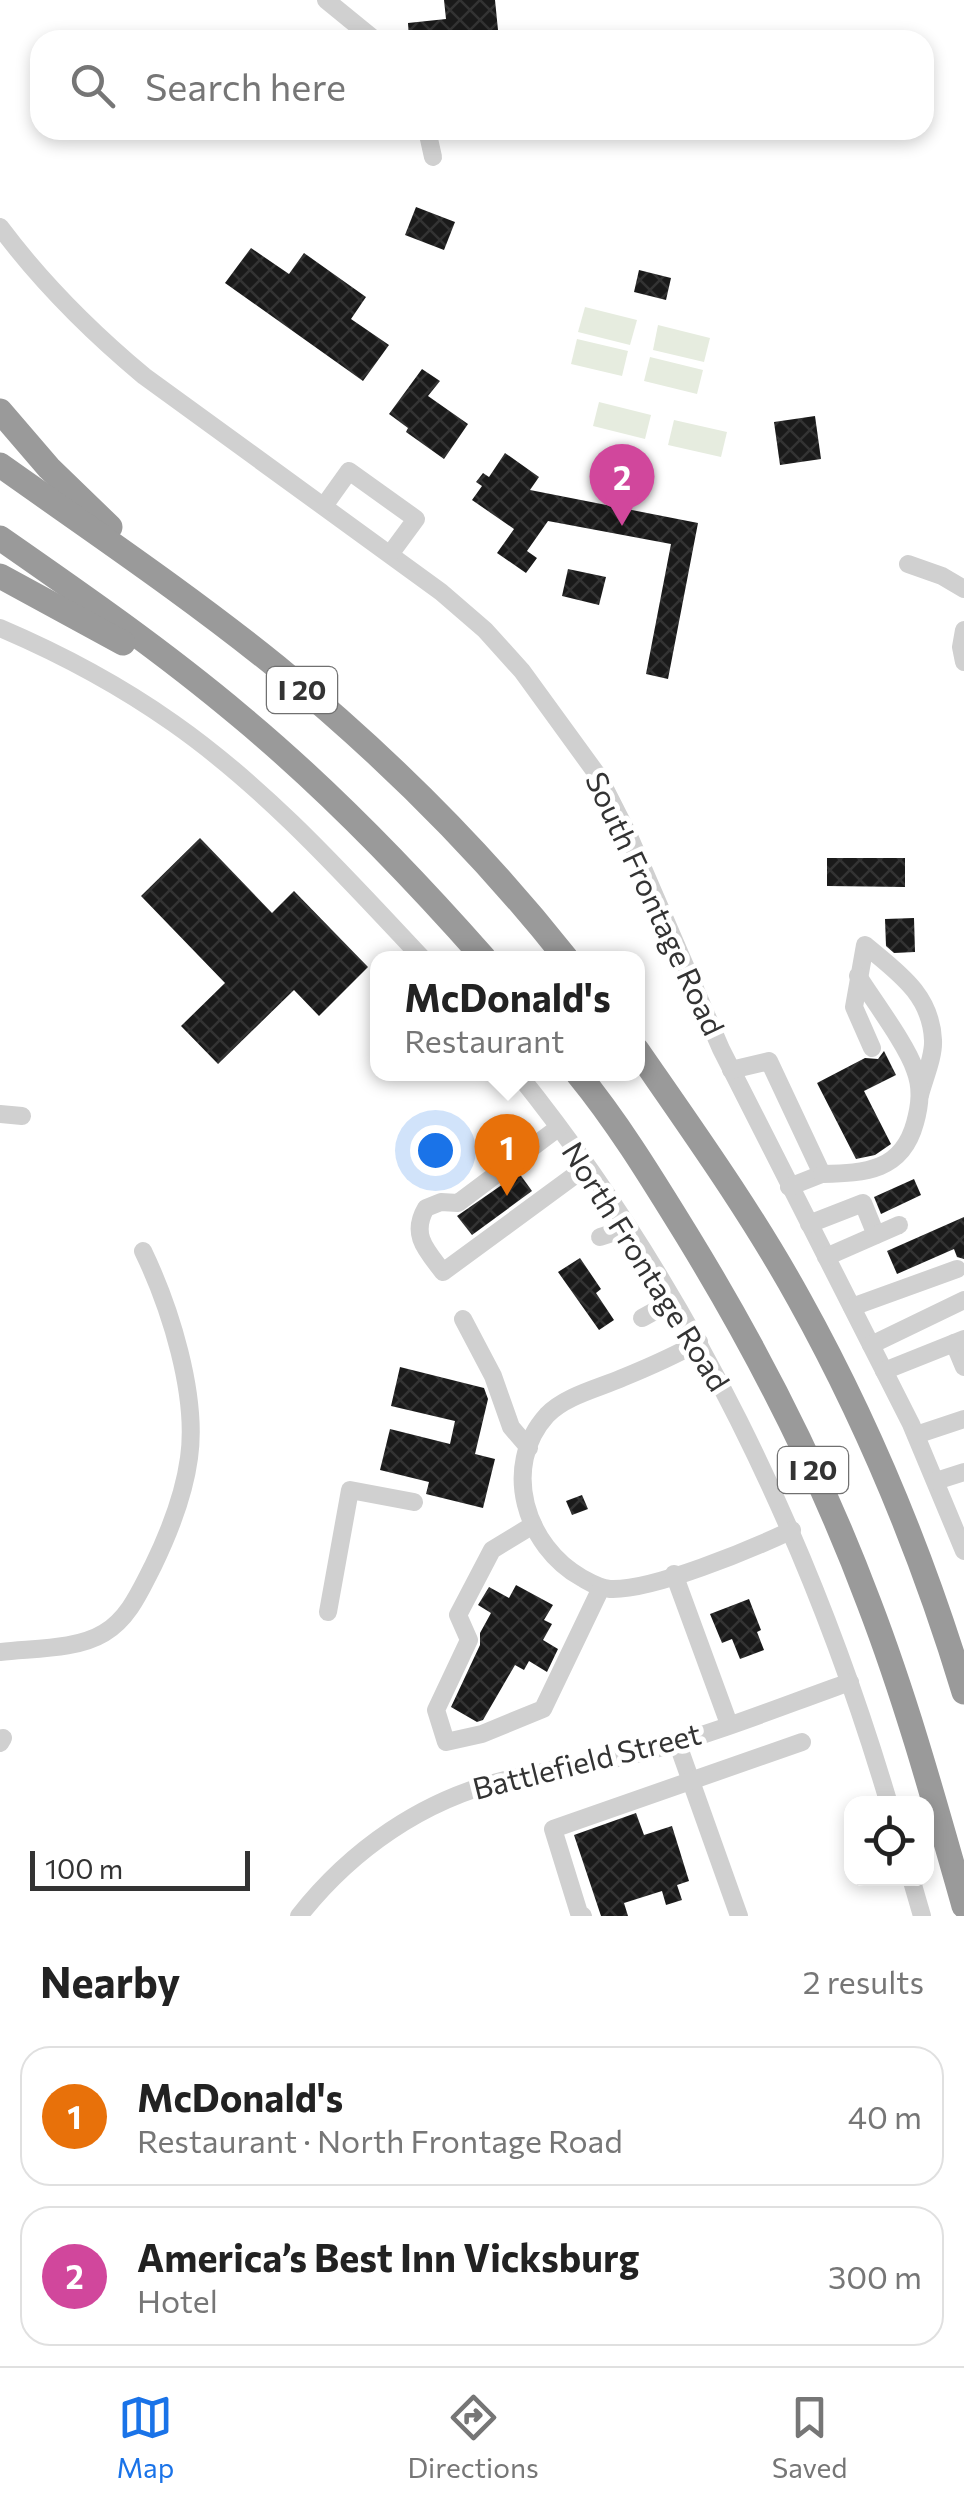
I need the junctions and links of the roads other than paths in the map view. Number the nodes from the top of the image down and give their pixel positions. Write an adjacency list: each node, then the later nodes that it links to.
1 (326, 0): 2 (street)
2 (362, 30)
3 (430, 140): 4 (street)
4 (433, 157)
5 (0, 226): 8 (street, South Frontage Road)
6 (0, 410): 13 (highway)
7 (0, 465): 13 (highway, I 20)
8 (324, 506): 10 (street, South Frontage Road); 10 (street)
9 (0, 538): 18 (highway, I 20)
10 (391, 553): 25 (street, South Frontage Road)
11 (908, 564): 14 (street)
12 (0, 576): 18 (highway)
13 (168, 583): 21 (highway, I 20)
14 (964, 589)
15 (0, 628): 19 (street)
16 (964, 630): 17 (street)
17 (964, 662)
18 (240, 716): 20 (highway, I 20)
19 (415, 951)
20 (478, 951)
21 (560, 951)
22 (858, 976): 23 (street); 28 (street); 28 (street)
23 (872, 1048)
24 (645, 1062): 67 (highway, I 20)
25 (731, 1070): 33 (street); 34 (street, South Frontage Road)
26 (523, 1081): 31 (street, North Frontage Road)
27 (583, 1081): 74 (highway, I 20)
28 (920, 1096): 33 (street)
29 (0, 1114): 30 (street)
30 (22, 1116)
31 (558, 1128): 32 (street, North Frontage Road); 32 (street)
32 (586, 1166): 37 (street, North Frontage Road)
33 (822, 1174): 34 (street)
34 (789, 1187): 35 (street, South Frontage Road)
35 (809, 1224): 39 (street); 41 (street, South Frontage Road)
36 (899, 1225): 39 (street)
37 (628, 1228): 38 (street); 44 (street, North Frontage Road)
38 (600, 1236)
39 (876, 1236): 41 (street)
40 (143, 1251): 65 (street)
41 (826, 1258): 45 (street, South Frontage Road)
42 (957, 1269): 45 (street)
43 (964, 1300): 50 (street)
44 (673, 1301): 46 (street); 49 (street, North Frontage Road)
45 (852, 1307): 50 (street, South Frontage Road)
46 (642, 1318)
47 (463, 1319): 55 (street)
48 (959, 1341): 51 (street); 52 (street)
49 (699, 1342): 55 (street); 60 (street, North Frontage Road)
50 (871, 1345): 52 (street, South Frontage Road)
51 (964, 1367)
52 (884, 1371): 54 (street, South Frontage Road)
53 (964, 1419): 54 (street)
54 (916, 1436): 57 (street, South Frontage Road)
55 (529, 1448): 59 (street)
56 (964, 1472): 57 (street)
57 (936, 1481): 61 (street, South Frontage Road)
58 (414, 1502): 64 (street)
59 (533, 1526): 63 (street); 63 (street)
60 (792, 1530): 62 (street); 66 (street, North Frontage Road)
61 (964, 1551)
62 (674, 1574): 63 (street); 68 (street)
63 (601, 1588)
64 (328, 1612)
65 (0, 1652)
66 (850, 1682): 68 (street, Battlefield Street); 72 (street, North Frontage Road)
67 (964, 1692)
68 (729, 1724): 69 (street, Battlefield Street)
69 (676, 1742): 71 (street); 75 (street, Battlefield Street)
70 (802, 1742): 71 (street)
71 (692, 1780): 76 (street); 77 (street)
72 (886, 1796)
73 (913, 1886): 78 (street)
74 (964, 1906)
75 (299, 1916)
76 (583, 1916)
77 (739, 1916)
78 (922, 1916)

